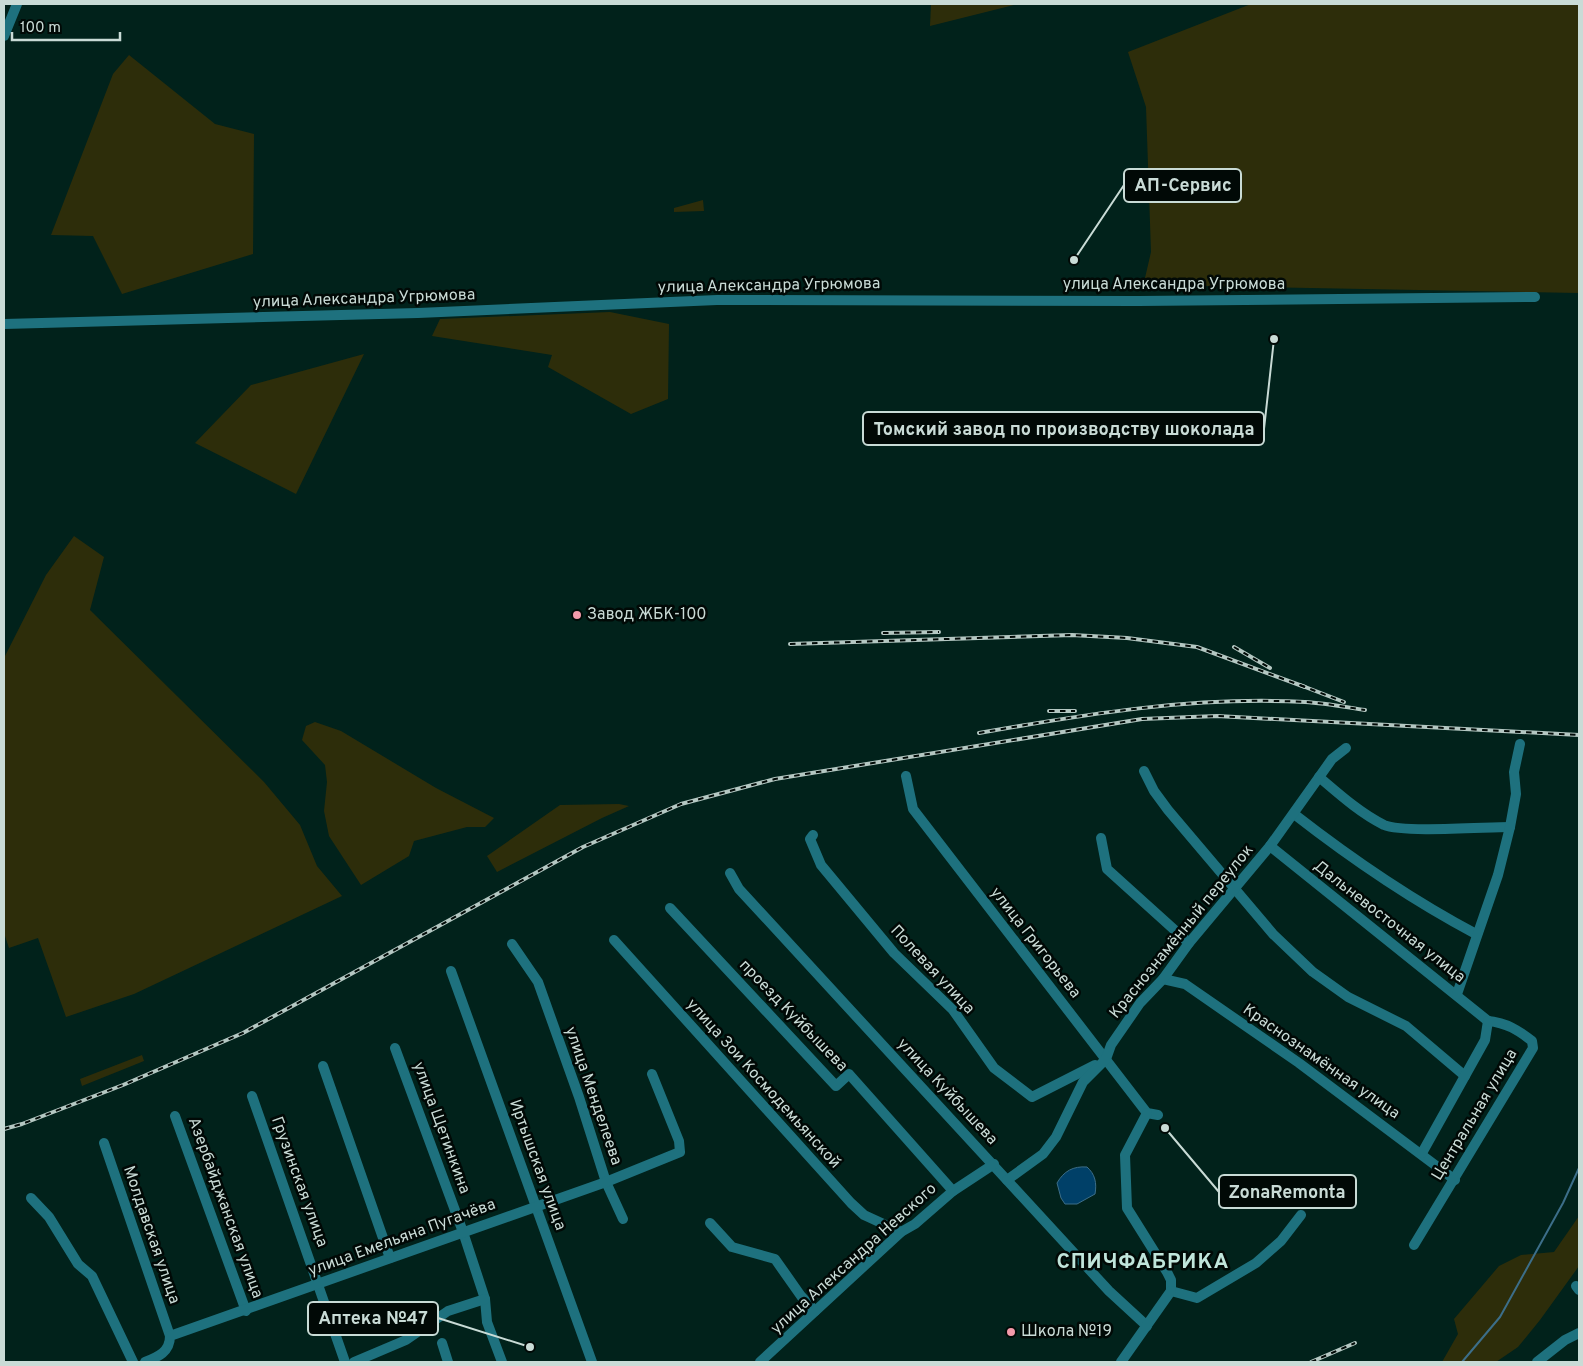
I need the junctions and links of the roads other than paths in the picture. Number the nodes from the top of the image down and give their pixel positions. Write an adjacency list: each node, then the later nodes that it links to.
1 (17, 4): 2 (street)
2 (4, 36)
3 (1535, 297): 4 (street, улица Александра Угрюмова)
4 (4, 324)
5 (1520, 744): 11 (street)
6 (1346, 748): 9 (street, Краснознамённый переулок)
7 (1144, 771): 16 (street)
8 (906, 776): 27 (street, улица Григорьева)
9 (1320, 776): 10 (street, Краснознамённый переулок); 11 (street)
10 (1294, 814): 14 (street, Краснознамённый переулок); 18 (street)
11 (1510, 827): 18 (street)
12 (813, 835): 27 (street, Полевая улица)
13 (1101, 838): 20 (street)
14 (1270, 846): 16 (street, Краснознамённый переулок); 24 (street, Дальневосточная улица)
15 (730, 873): 37 (street, улица Куйбышева)
16 (1235, 888): 20 (street, Краснознамённый переулок); 30 (street)
17 (670, 908): 41 (street, проезд Куйбышева)
18 (1476, 934): 24 (street)
19 (614, 940): 48 (street, улица Зои Космодемьянской)
20 (1189, 943): 23 (street, Краснознамённый переулок)
21 (512, 944): 40 (street, улица Менделеева)
22 (452, 975): 43 (street, Иртышская улица)
23 (1163, 979): 27 (street, Краснознамённый переулок); 36 (street, Краснознамённая улица)
24 (1456, 994): 25 (street, Дальневосточная улица)
25 (1488, 1021): 30 (street); 39 (street, Центральная улица)
26 (395, 1048): 47 (street, улица Щетинкина)
27 (1106, 1059): 32 (street, улица Григорьева); 38 (street, Краснознамённый переулок)
28 (323, 1066): 50 (street)
29 (652, 1074): 40 (street, улица Емельяна Пугачёва)
30 (1465, 1076): 36 (street)
31 (252, 1096): 51 (street, Грузинская улица)
32 (1147, 1113): 34 (street); 52 (street)
33 (175, 1116): 54 (street, Азербайджанская улица)
34 (1158, 1116)
35 (104, 1143): 58 (street, Молдавская улица)
36 (1422, 1153): 39 (street, Краснознамённая улица)
37 (994, 1164): 38 (street, улица Куйбышева); 41 (street, улица Александра Невского)
38 (1008, 1180): 56 (street, улица Куйбышева)
39 (1455, 1180): 49 (street, Центральная улица)
40 (606, 1182): 43 (street, улица Емельяна Пугачёва); 45 (street, улица Менделеева)
41 (953, 1191): 48 (street, улица Александра Невского)
42 (31, 1198): 61 (street)
43 (536, 1206): 47 (street, улица Емельяна Пугачёва); 66 (street, Иртышская улица)
44 (1301, 1215): 52 (street)
45 (623, 1219)
46 (710, 1223): 55 (street)
47 (463, 1232): 50 (street, улица Емельяна Пугачёва); 53 (street, улица Щетинкина)
48 (901, 1232): 55 (street, улица Александра Невского)
49 (1414, 1245)
50 (390, 1258): 51 (street, улица Емельяна Пугачёва)
51 (319, 1284): 54 (street, улица Емельяна Пугачёва); 63 (street, Грузинская улица)
52 (1171, 1291): 56 (street)
53 (486, 1299): 64 (street); 65 (street, улица Щетинкина)
54 (246, 1311): 58 (street, улица Емельяна Пугачёва)
55 (815, 1311): 67 (street, улица Александра Невского)
56 (1147, 1326): 68 (street)
57 (1579, 1332): 69 (street)
58 (170, 1336): 62 (street)
59 (442, 1343): 60 (street)
60 (445, 1361)
61 (133, 1362)
62 (145, 1362)
63 (345, 1362)
64 (354, 1362)
65 (502, 1362)
66 (592, 1362)
67 (760, 1362)
68 (1121, 1362)
69 (1537, 1362)

